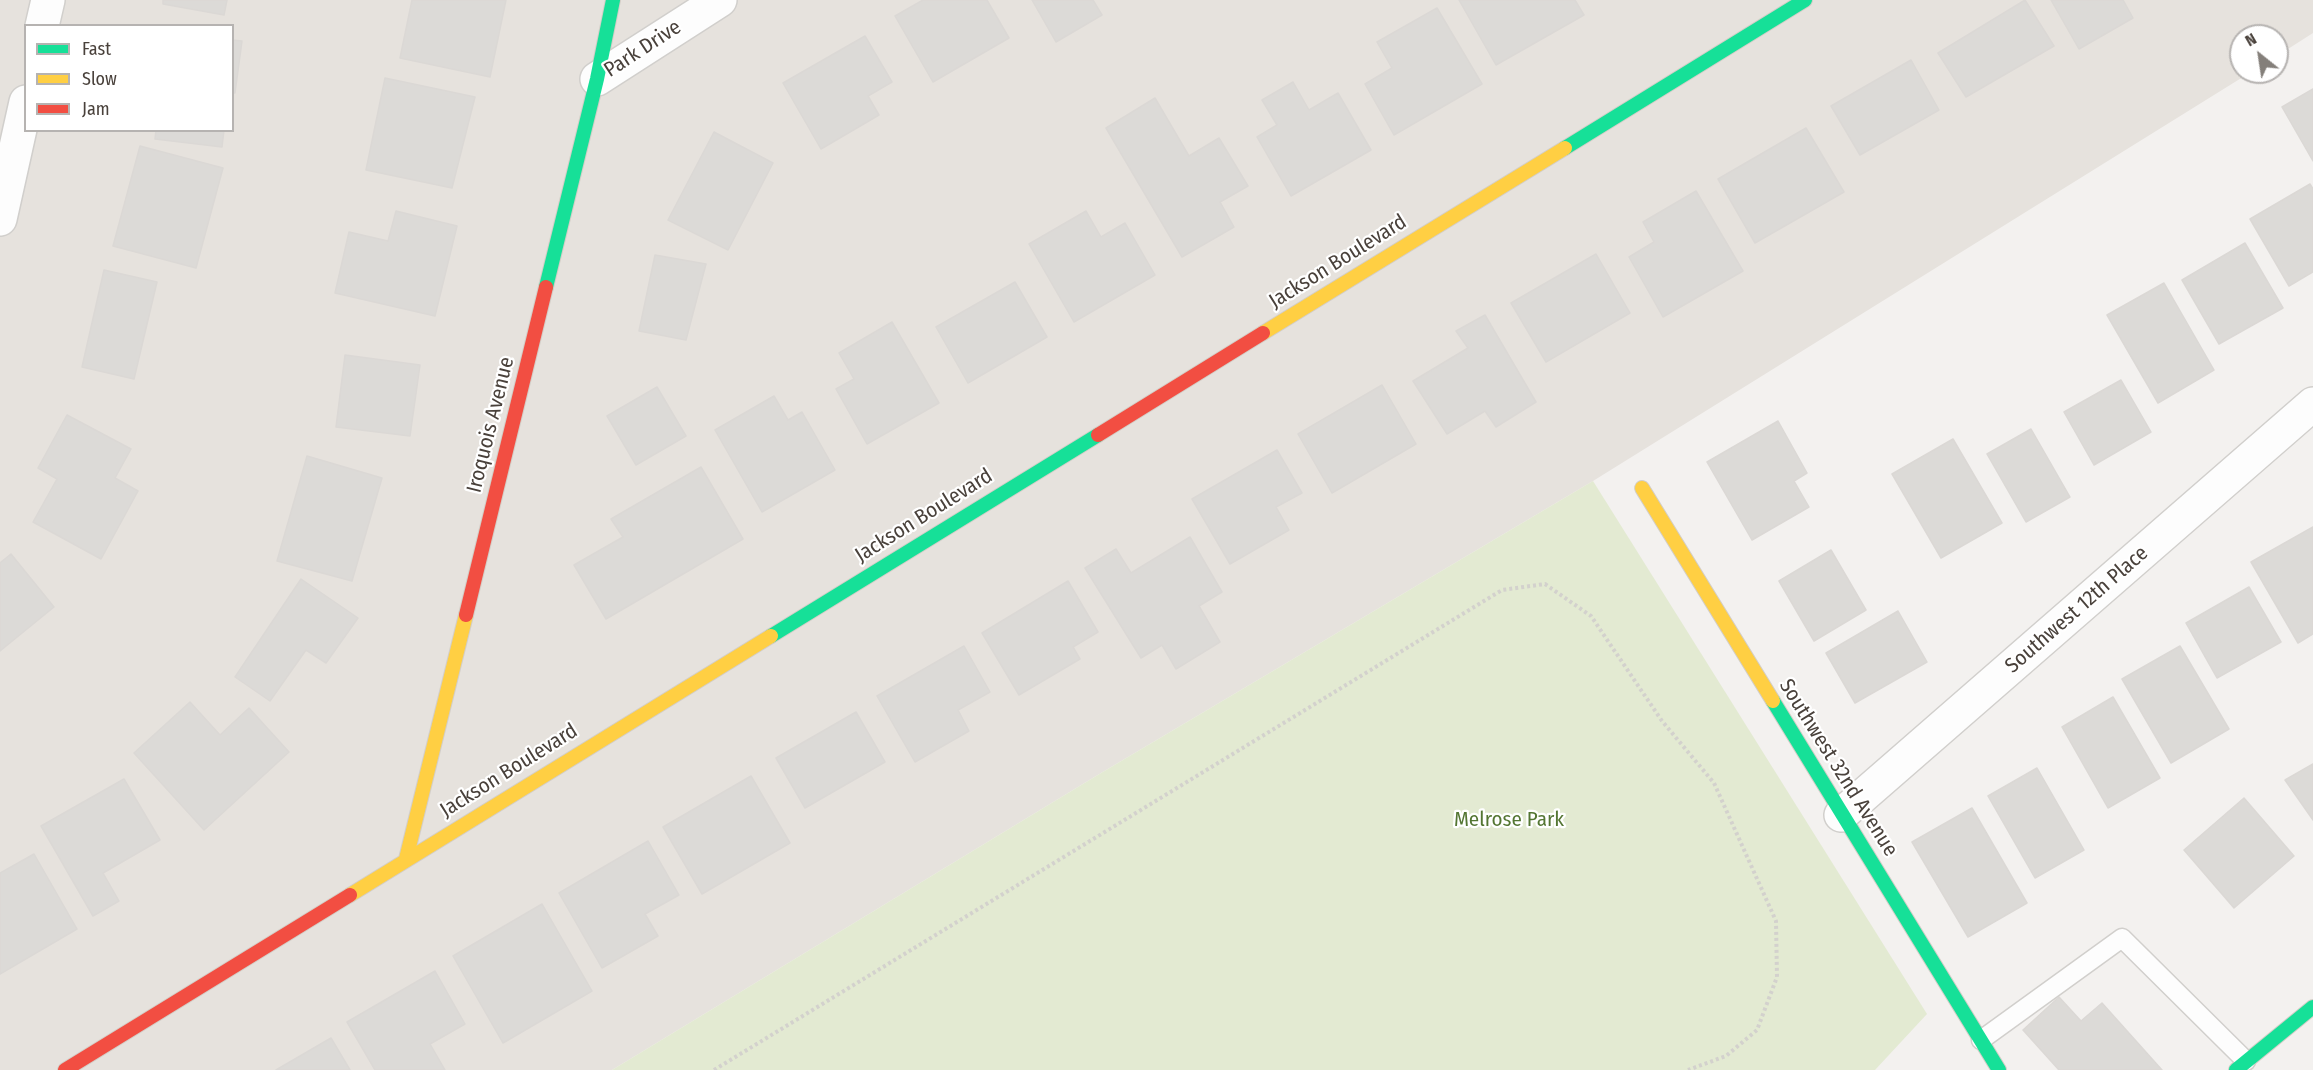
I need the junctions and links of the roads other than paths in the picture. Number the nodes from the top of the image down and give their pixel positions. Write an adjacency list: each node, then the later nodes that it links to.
1 (48, 0): 5 (street)
2 (613, 0): 6 (street, Iroquois Avenue)
3 (720, 0): 6 (street, Park Drive)
4 (1805, 0): 12 (street, Jackson Boulevard)
5 (42, 24)
6 (597, 79): 12 (street, Iroquois Avenue)
7 (24, 111): 8 (street)
8 (0, 219)
9 (2313, 404): 11 (street, Southwest 12th Place)
10 (1642, 488): 11 (street, Southwest 32nd Avenue)
11 (1841, 815): 14 (street, Southwest 32nd Avenue)
12 (406, 859): 16 (street, Jackson Boulevard)
13 (2313, 1007): 15 (street)
14 (1981, 1040): 15 (lane); 17 (street, Southwest 32nd Avenue)
15 (2241, 1065)
16 (65, 1070)
17 (1999, 1070)

